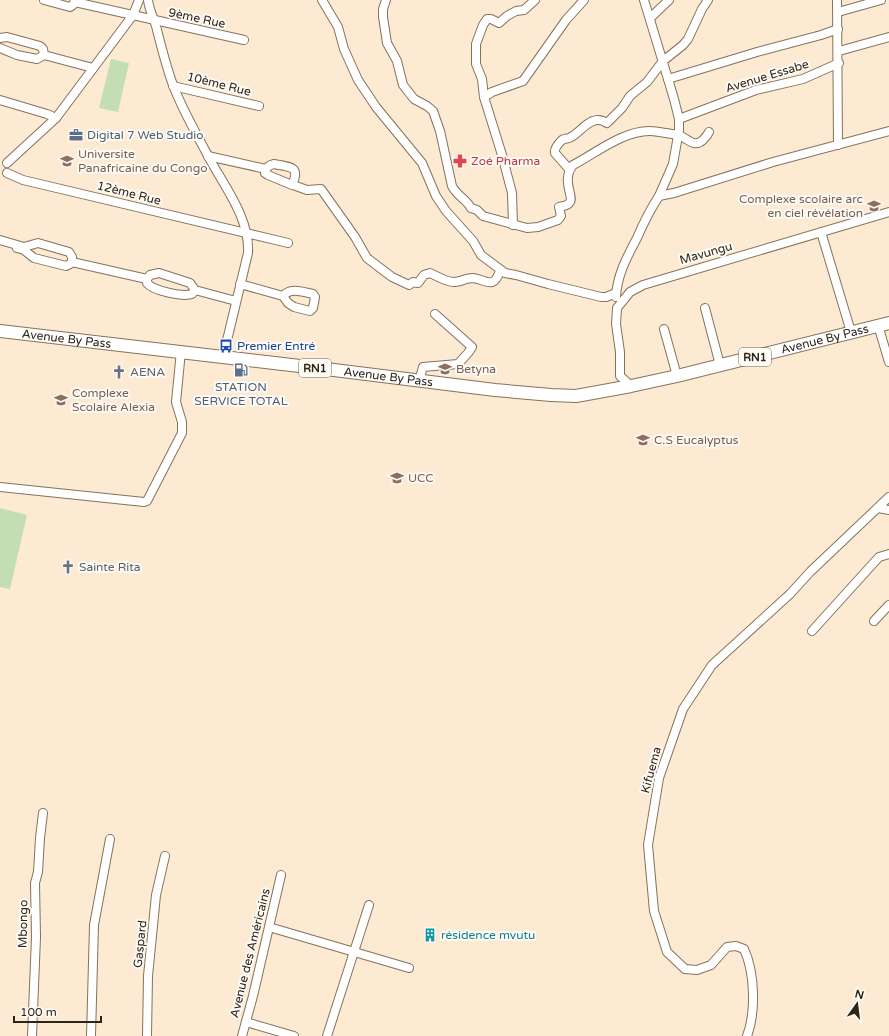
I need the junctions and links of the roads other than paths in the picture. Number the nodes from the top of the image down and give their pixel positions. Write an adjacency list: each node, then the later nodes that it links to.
1 (44, 0): 13 (street, 9ème Rue)
2 (140, 0): 15 (street)
3 (148, 0): 17 (street)
4 (322, 0): 55 (street)
5 (386, 0): 47 (street)
6 (535, 0): 30 (street)
7 (584, 0): 30 (street)
8 (644, 0): 16 (street)
9 (669, 0): 16 (street)
10 (708, 0): 25 (street)
11 (837, 0): 14 (street)
12 (881, 0): 14 (street)
13 (75, 1): 15 (street, 9ème Rue)
14 (838, 12): 18 (street)
15 (133, 16): 17 (street, 9ème Rue); 27 (street)
16 (650, 18): 25 (street)
17 (154, 21): 21 (street, 9ème Rue); 29 (street)
18 (838, 29): 23 (street); 28 (street)
19 (889, 37): 23 (street)
20 (0, 38): 24 (street)
21 (244, 40)
22 (0, 48): 24 (street)
23 (839, 51): 26 (street)
24 (44, 55): 27 (street)
25 (663, 61): 28 (street); 42 (street)
26 (839, 63): 34 (street, Avenue Essabe); 38 (street)
27 (93, 68): 33 (street)
28 (668, 79): 34 (street)
29 (173, 86): 32 (street, 10ème Rue); 39 (street)
30 (484, 96): 47 (street)
31 (1, 104): 33 (street)
32 (259, 106)
33 (53, 117): 40 (street)
34 (679, 119): 37 (street)
35 (889, 131): 38 (street)
36 (709, 132): 37 (street)
37 (677, 135): 42 (street); 45 (street)
38 (838, 145): 45 (street)
39 (208, 156): 41 (street); 49 (street)
40 (3, 162): 43 (street)
41 (266, 169): 44 (street); 44 (street)
42 (569, 169): 47 (street)
43 (4, 174): 49 (street, 12ème Rue)
44 (293, 185): 55 (street)
45 (659, 196): 59 (street)
46 (889, 212): 48 (street, Mavungu)
47 (513, 224)
48 (821, 232): 62 (street, Mavungu); 68 (street)
49 (246, 234): 51 (street, 12ème Rue); 57 (street)
50 (0, 240): 53 (street)
51 (288, 243)
52 (0, 244): 53 (street)
53 (24, 248): 54 (street); 54 (street)
54 (72, 262): 56 (street)
55 (500, 270): 59 (street)
56 (147, 279): 58 (street); 58 (street)
57 (240, 284): 60 (street); 61 (street)
58 (195, 290): 61 (street)
59 (616, 293): 62 (street)
60 (282, 296)
61 (236, 301): 70 (street)
62 (617, 308): 75 (street)
63 (705, 308): 72 (street)
64 (435, 314): 74 (street)
65 (884, 324): 68 (highway, Avenue By Pass / RN1); 71 (street)
66 (664, 329): 73 (street)
67 (0, 331): 69 (highway, Avenue By Pass / RN1)
68 (851, 332): 72 (highway, Avenue By Pass / RN1)
69 (181, 351): 70 (highway, Avenue By Pass / RN1); 76 (street)
70 (223, 357): 74 (highway, Avenue By Pass / RN1)
71 (889, 362)
72 (720, 366): 73 (highway, Avenue By Pass / RN1)
73 (677, 376): 75 (highway, Avenue By Pass / RN1)
74 (419, 381): 75 (highway, Avenue By Pass / RN1)
75 (631, 386)
76 (0, 487)
77 (889, 497): 78 (street, Kifuema)
78 (878, 508): 79 (street); 99 (street, Kifuema)
79 (889, 510)
80 (889, 554): 83 (street)
81 (889, 605): 82 (street)
82 (874, 621)
83 (812, 631)
84 (43, 813): 94 (street, Mbongo)
85 (110, 839): 95 (street)
86 (165, 856): 96 (street, Gaspard)
87 (281, 875): 89 (street, Avenue des Américains)
88 (369, 905): 90 (street)
89 (269, 927): 90 (street); 92 (street, Avenue des Américains)
90 (354, 953): 91 (street); 98 (street)
91 (409, 968)
92 (246, 1022): 93 (street); 97 (street, Avenue des Américains)
93 (289, 1035)
94 (32, 1036)
95 (91, 1036)
96 (147, 1036)
97 (242, 1036)
98 (327, 1036)
99 (747, 1036)

